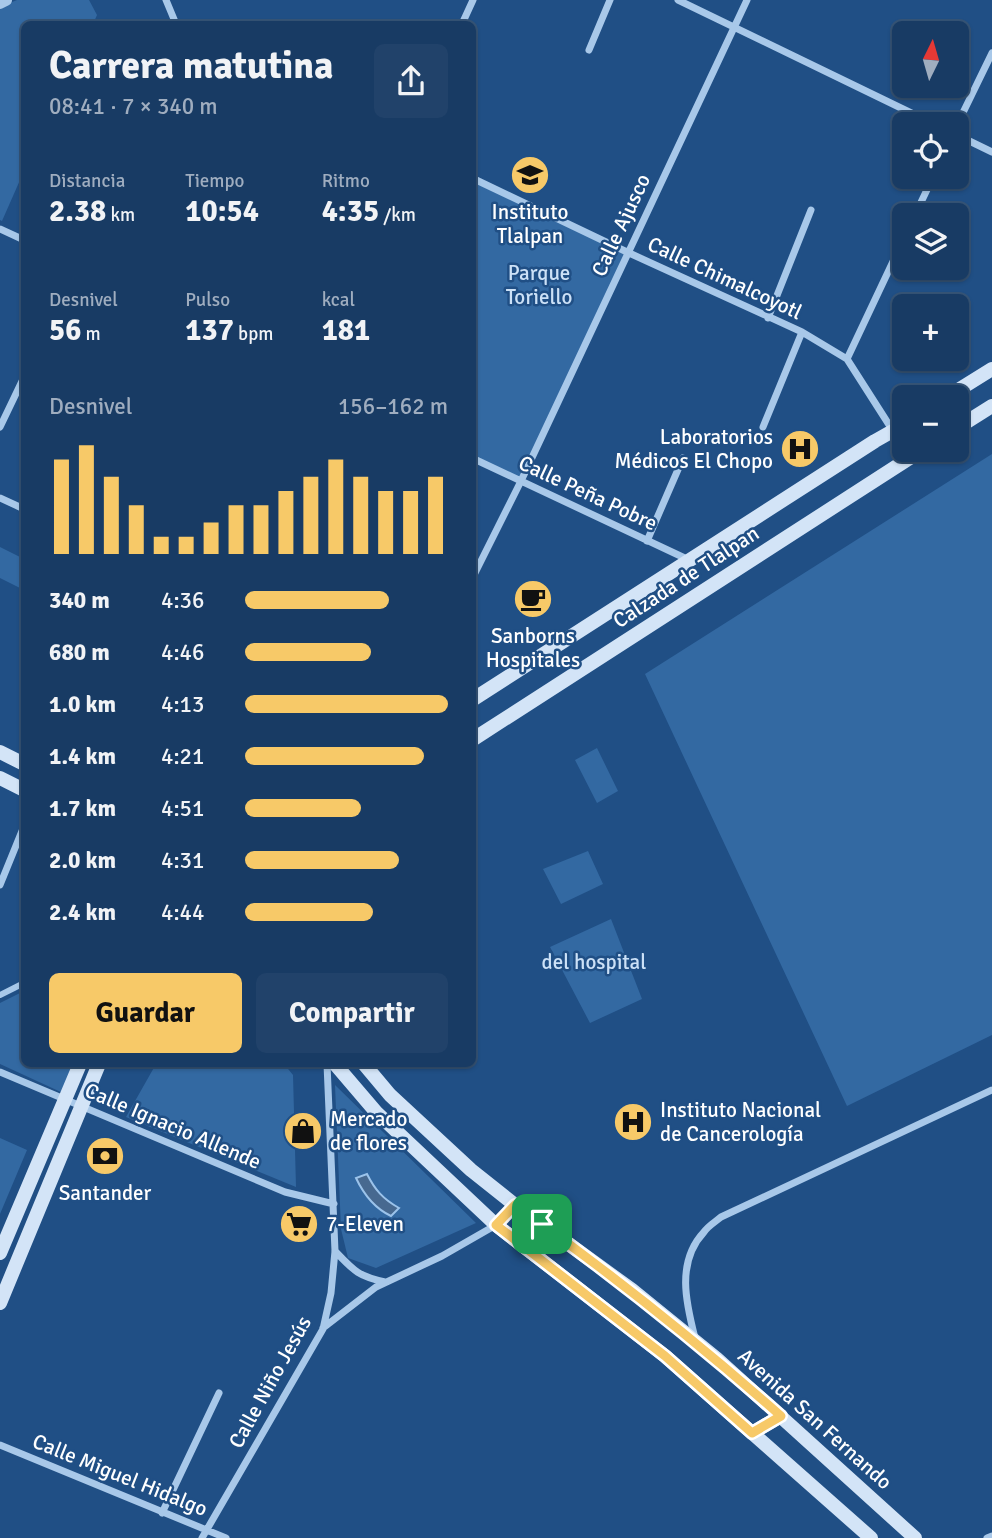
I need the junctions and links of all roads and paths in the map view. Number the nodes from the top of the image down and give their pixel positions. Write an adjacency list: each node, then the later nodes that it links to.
1 (6, 0): 7 (street)
2 (166, 0): 8 (street)
3 (473, 0): 9 (street)
4 (610, 0): 11 (street)
5 (678, 0): 10 (street)
6 (747, 0): 10 (street, Calle Ajusco)
7 (0, 3)
8 (175, 21)
9 (463, 21)
10 (734, 27): 13 (street); 21 (street, Calle Ajusco)
11 (589, 50)
12 (992, 53): 14 (street)
13 (909, 112)
14 (963, 112)
15 (969, 141): 16 (street)
16 (992, 152)
17 (476, 179): 21 (street, Calle Chimalcoyotl)
18 (811, 210): 23 (street)
19 (0, 229): 20 (street)
20 (21, 239)
21 (627, 253): 23 (street, Calle Chimalcoyotl); 38 (street, Calle Ajusco)
22 (892, 264): 25 (street)
23 (768, 317): 24 (street, Calle Chimalcoyotl)
24 (802, 332): 25 (street, Calle Chimalcoyotl); 33 (street)
25 (847, 359): 30 (street, Calle Chimalcoyotl)
26 (992, 369): 28 (main road)
27 (21, 383): 32 (street)
28 (966, 385)
29 (992, 406): 31 (main road)
30 (892, 419)
31 (969, 420)
32 (0, 427)
33 (763, 427)
34 (892, 432): 42 (main road, Calzada de Tlalpan)
35 (683, 458): 41 (street)
36 (476, 460): 38 (street, Calle Peña Pobre)
37 (903, 462): 45 (main road, Calzada de Tlalpan)
38 (521, 481): 41 (street, Calle Peña Pobre); 43 (street, Calle Ajusco)
39 (0, 498): 40 (street)
40 (21, 508)
41 (647, 541): 42 (street, Calle Peña Pobre)
42 (689, 560): 44 (main road, Calzada de Tlalpan)
43 (476, 571)
44 (476, 697)
45 (476, 737)
46 (0, 752): 47 (main road)
47 (21, 762)
48 (0, 778): 49 (main road)
49 (21, 788)
50 (21, 833): 51 (street)
51 (0, 885)
52 (21, 984): 53 (street)
53 (0, 995)
54 (79, 1067): 61 (main road)
55 (98, 1067): 62 (main road)
56 (327, 1067): 63 (street, Calle Niño Jesús)
57 (338, 1067): 66 (main road)
58 (367, 1067): 64 (main road, Avenida San Fernando)
59 (0, 1072): 61 (street, Calle Ignacio Allende)
60 (992, 1090): 73 (street)
61 (64, 1100): 62 (street, Calle Ignacio Allende); 69 (main road)
62 (81, 1107): 63 (street, Calle Ignacio Allende); 71 (main road)
63 (334, 1204): 67 (street, Calle Niño Jesús)
64 (515, 1205): 65 (main road, Avenida San Fernando); 66 (street)
65 (542, 1224): 68 (main road); 73 (main road, Avenida San Fernando)
66 (496, 1225): 68 (main road); 70 (street)
67 (335, 1251): 70 (street); 72 (street, Calle Niño Jesús)
68 (530, 1251): 76 (main road)
69 (0, 1253)
70 (385, 1282): 72 (street)
71 (0, 1303)
72 (323, 1329): 79 (street, Calle Niño Jesús)
73 (696, 1342): 75 (main road, Avenida San Fernando)
74 (219, 1393): 78 (street)
75 (781, 1416): 76 (main road); 84 (main road, Avenida San Fernando)
76 (752, 1433): 83 (main road)
77 (0, 1445): 78 (street, Calle Miguel Hidalgo)
78 (162, 1513): 79 (street, Calle Miguel Hidalgo)
79 (206, 1530): 81 (street, Calle Niño Jesús); 82 (street, Calle Miguel Hidalgo)
80 (992, 1536): 85 (street)
81 (202, 1538)
82 (226, 1538)
83 (871, 1538)
84 (915, 1538)
85 (987, 1538)

